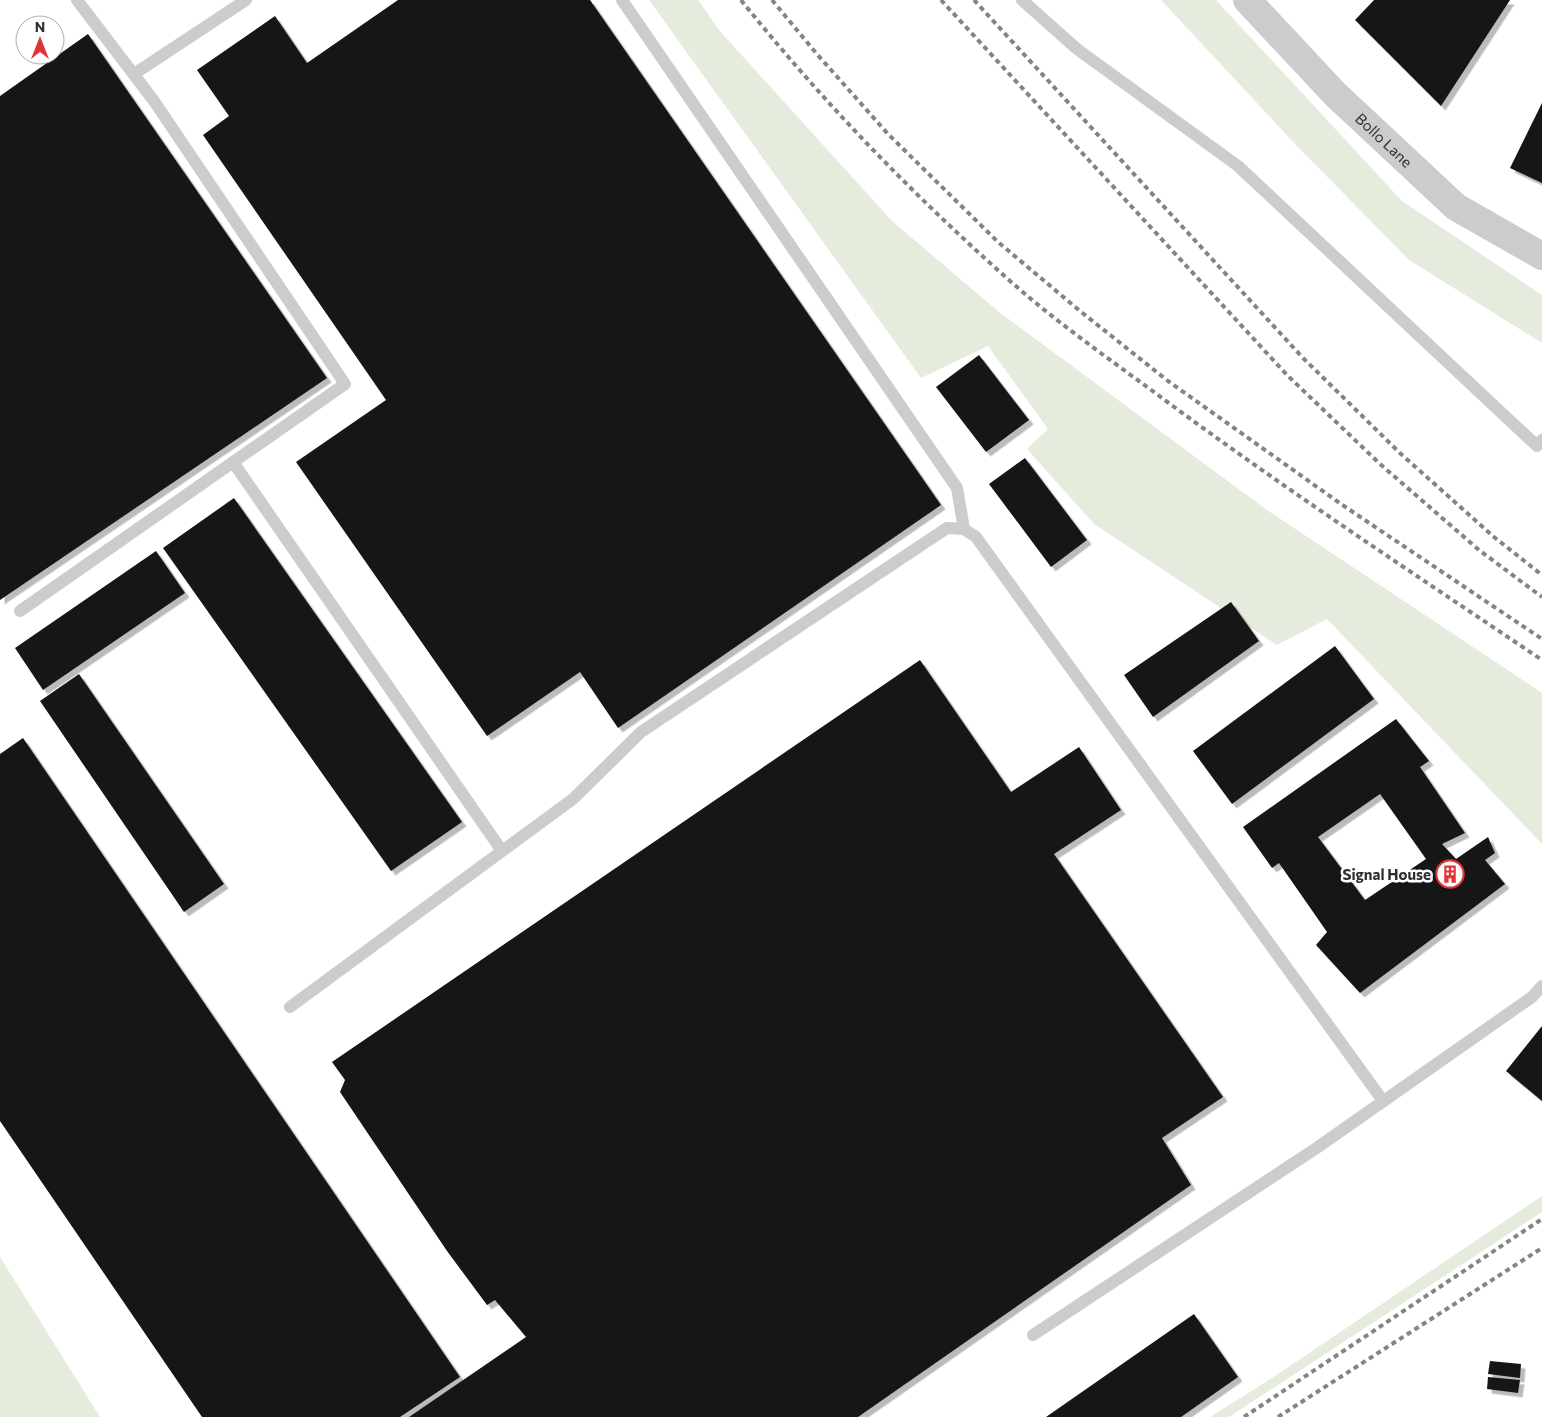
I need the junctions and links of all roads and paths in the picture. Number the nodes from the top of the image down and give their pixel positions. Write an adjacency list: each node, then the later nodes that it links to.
1 (77, 0): 6 (lane)
2 (246, 0): 6 (lane)
3 (622, 0): 10 (lane)
4 (1022, 0): 8 (lane)
5 (1247, 0): 7 (street, Bollo Lane)
6 (134, 74): 9 (lane)
7 (1542, 256)
8 (1542, 440)
9 (233, 462): 11 (lane); 12 (lane)
10 (964, 529): 12 (lane); 15 (lane)
11 (20, 611)
12 (502, 851): 14 (lane)
13 (1542, 986): 15 (lane)
14 (290, 1007)
15 (1383, 1101): 16 (lane)
16 (1033, 1335)

